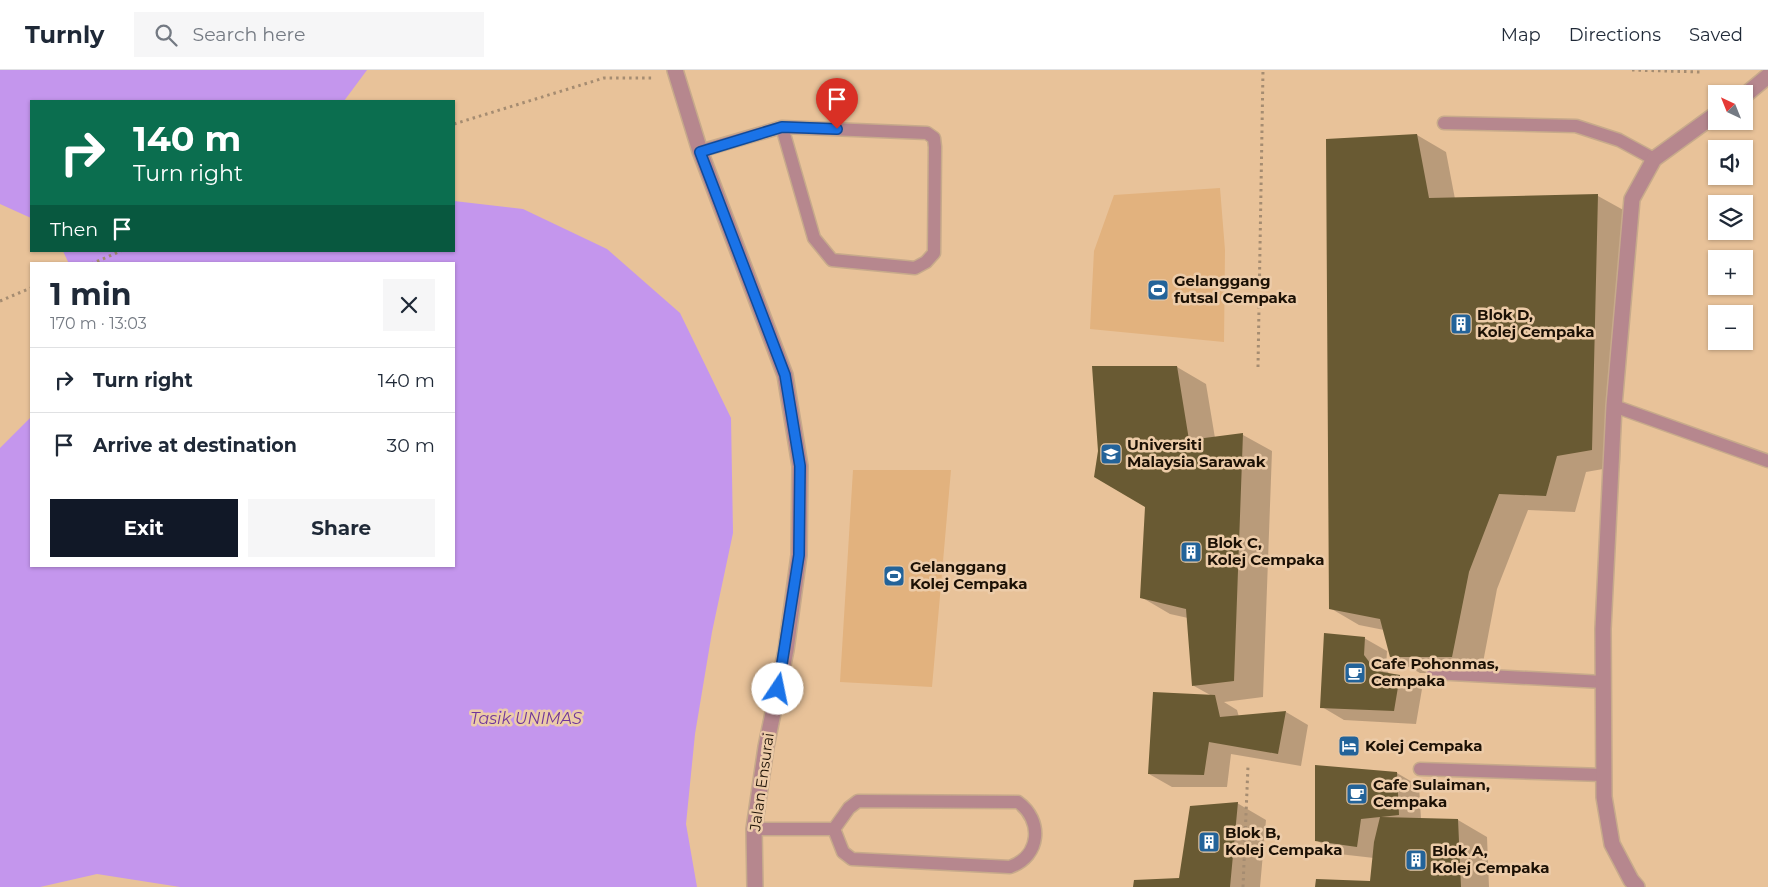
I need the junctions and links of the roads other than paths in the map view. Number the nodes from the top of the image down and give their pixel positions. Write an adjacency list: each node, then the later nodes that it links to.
1 (675, 74): 7 (street, Jalan Ensurai)
2 (1768, 76): 3 (street)
3 (1753, 88)
4 (1708, 119): 8 (street)
5 (1444, 123): 8 (lane)
6 (782, 127): 6 (lane); 7 (lane)
7 (700, 152): 15 (street, Jalan Ensurai)
8 (1654, 160): 9 (street)
9 (1614, 406): 10 (lane); 12 (street)
10 (1768, 461)
11 (1433, 673): 12 (lane)
12 (1603, 682): 14 (street)
13 (1420, 769): 14 (lane)
14 (1604, 776): 18 (street)
15 (754, 829): 16 (lane); 17 (street, Jalan Ensurai)
16 (834, 829): 16 (lane)
17 (755, 887)
18 (1636, 887)

